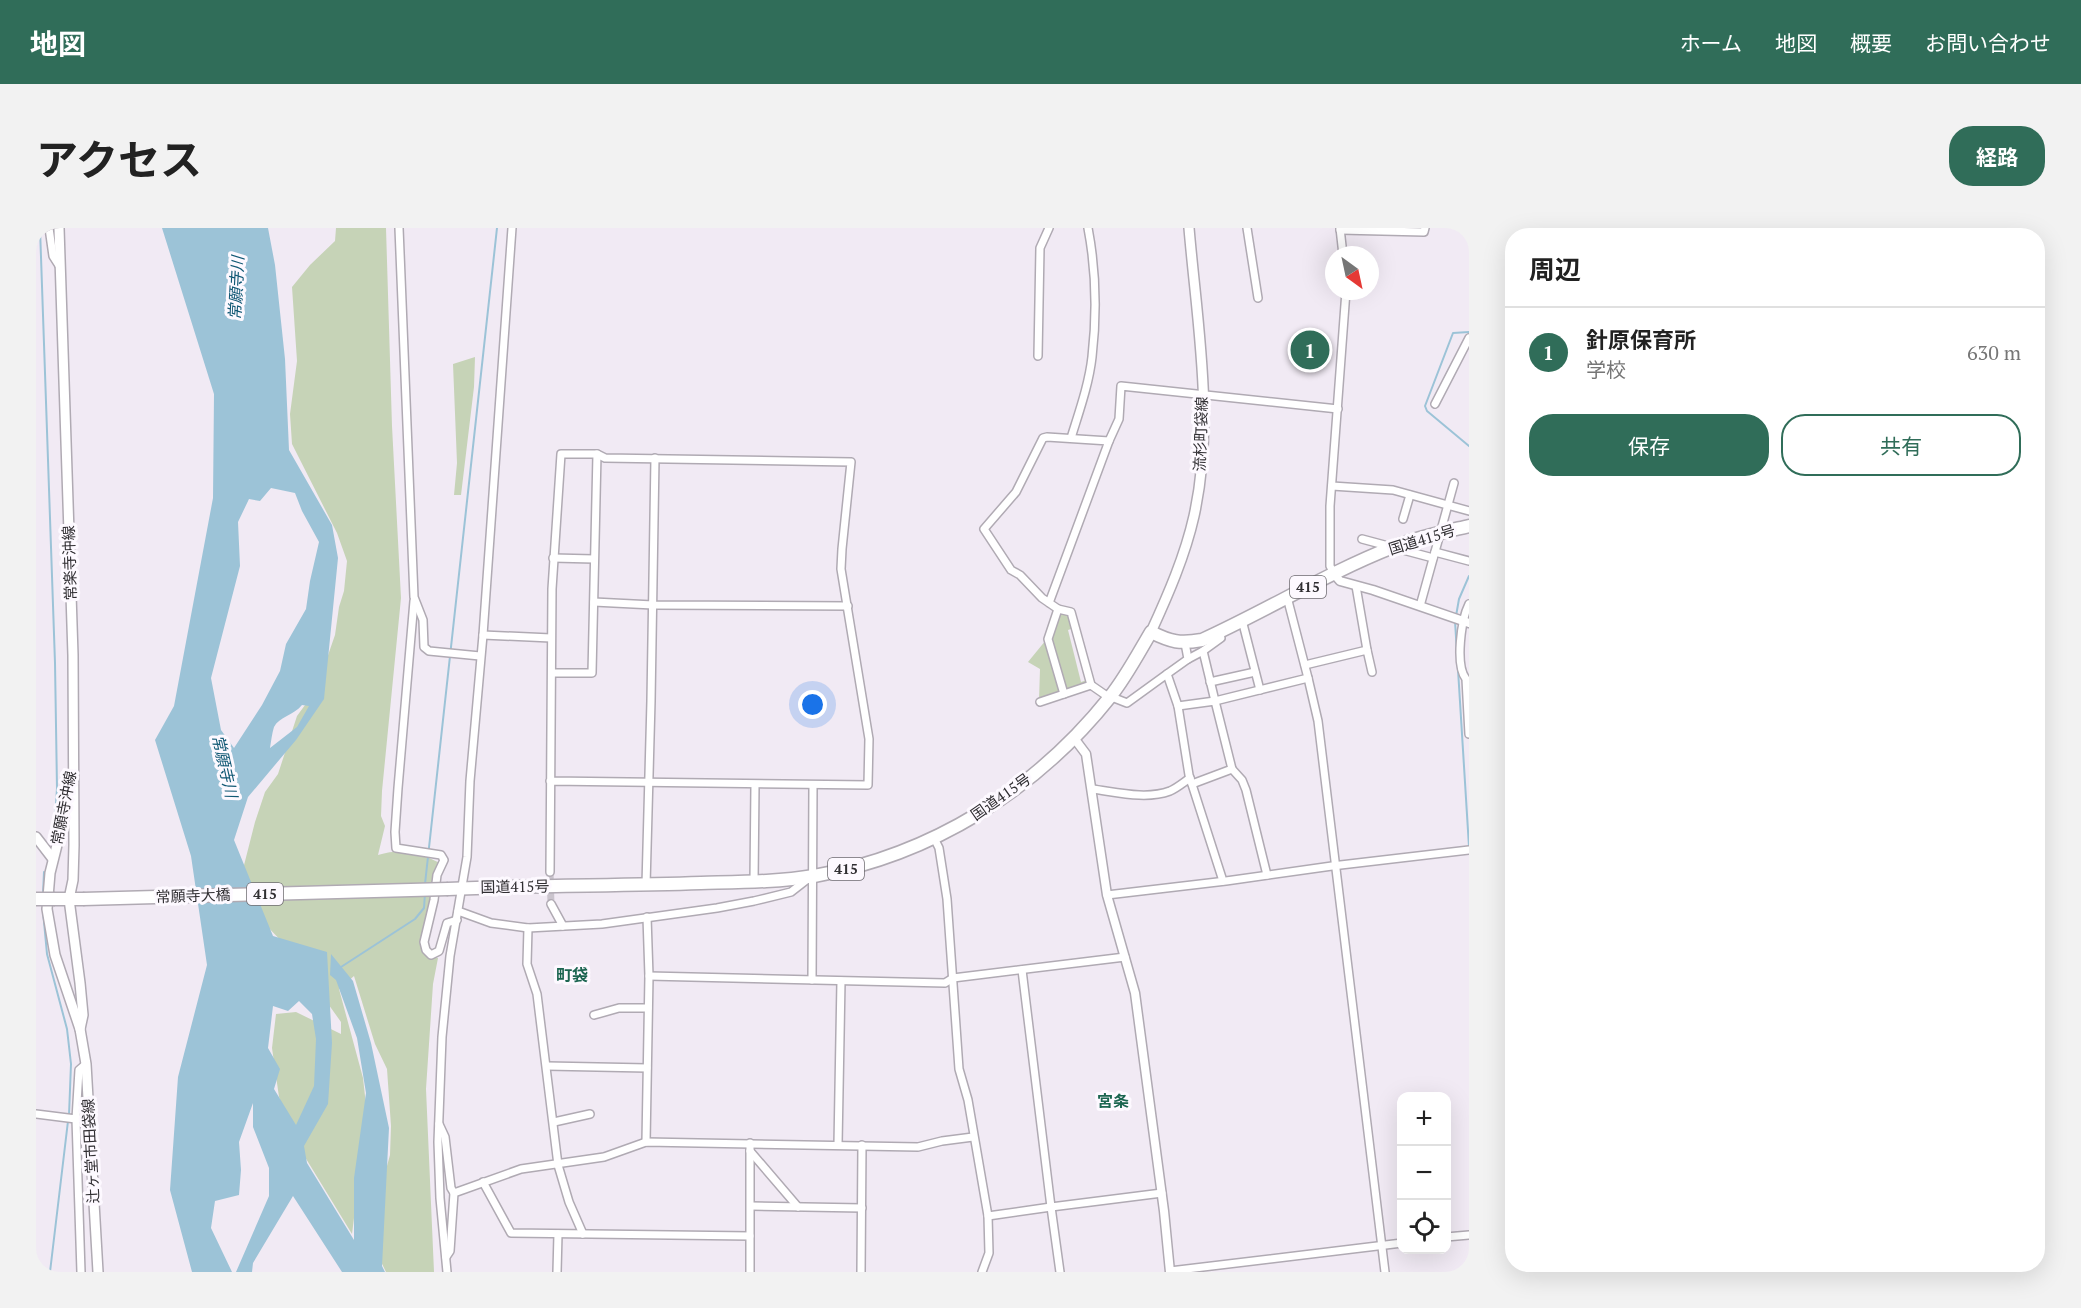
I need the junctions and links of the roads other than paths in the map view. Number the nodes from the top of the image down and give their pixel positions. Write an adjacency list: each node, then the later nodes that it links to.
1 (49, 228): 12 (street)
2 (59, 228): 12 (main road, 常楽寺沖線)
3 (399, 228): 40 (street)
4 (512, 228): 53 (street)
5 (1048, 228): 16 (street)
6 (1088, 228): 20 (street)
7 (1189, 228): 17 (main road, 流杉町袋線)
8 (1247, 228): 13 (street)
9 (1425, 228): 10 (street)
10 (1340, 229): 11 (street)
11 (1342, 246)
12 (60, 267): 76 (main road, 常楽寺沖線)
13 (1258, 298)
14 (1345, 300): 19 (street)
15 (1469, 338): 18 (street)
16 (1038, 356)
17 (1204, 394): 19 (street); 21 (street); 51 (main road, 流杉町袋線)
18 (1435, 404)
19 (1338, 409): 25 (street)
20 (1071, 438): 21 (street); 43 (street)
21 (1109, 441): 43 (street)
22 (597, 454): 23 (street); 35 (street); 36 (street)
23 (655, 458): 45 (street); 46 (street)
24 (1454, 483): 27 (street)
25 (1332, 486): 26 (street); 38 (street)
26 (1410, 495): 27 (street); 29 (street)
27 (1448, 506): 28 (street); 31 (street)
28 (1469, 511)
29 (1403, 519)
30 (1469, 526): 31 (highway, 国道415号 / 415)
31 (1439, 532): 33 (highway, 国道415号 / 415); 34 (street)
32 (1362, 539): 33 (street)
33 (1395, 546): 34 (street); 38 (highway, 国道415号 / 415)
34 (1434, 555): 37 (street); 47 (street)
35 (553, 558): 36 (street); 54 (street)
36 (594, 559): 42 (street)
37 (1469, 561)
38 (1334, 574): 39 (street); 41 (highway, 国道415号 / 415)
39 (1356, 586): 47 (street); 56 (street)
40 (414, 597): 58 (street); 103 (street)
41 (1287, 597): 49 (highway, 国道415号 / 415); 60 (street)
42 (594, 602): 45 (street); 63 (street)
43 (1050, 603): 48 (street)
44 (1469, 604): 50 (street)
45 (653, 605): 46 (street); 80 (street)
46 (848, 606): 82 (street)
47 (1420, 606): 50 (street)
48 (1058, 609): 67 (street); 69 (street)
49 (1242, 620): 52 (highway, 国道415号 / 415); 61 (street)
50 (1467, 622): 74 (street)
51 (1151, 632): 55 (highway); 70 (highway, 国道415号 / 415)
52 (1220, 632): 55 (highway, 国道415号 / 415); 57 (street)
53 (483, 635): 54 (street); 58 (street)
54 (551, 638): 63 (street)
55 (1185, 643): 59 (street)
56 (1366, 650): 60 (street); 62 (street)
57 (1203, 651): 59 (street); 66 (street)
58 (480, 656): 95 (street)
59 (1188, 659): 64 (street)
60 (1305, 665): 65 (street)
61 (1255, 672): 66 (street); 68 (street)
62 (1372, 672)
63 (552, 673): 78 (street)
64 (1167, 674): 70 (street); 73 (street)
65 (1308, 678): 68 (street); 88 (street)
66 (1210, 682): 71 (street)
67 (1091, 685): 69 (street); 70 (street)
68 (1260, 690): 71 (street)
69 (1064, 694): 72 (street)
70 (1111, 696): 75 (highway, 国道415号 / 415)
71 (1215, 701): 73 (street); 77 (street)
72 (1040, 702)
73 (1178, 706): 79 (street)
74 (1469, 734)
75 (1074, 738): 83 (street); 85 (highway, 国道415号 / 415)
76 (73, 757): 87 (main road, 常願寺沖線); 99 (main road, 常楽寺沖線)
77 (1232, 769): 79 (street); 90 (street)
78 (550, 781): 80 (street); 89 (street)
79 (1191, 781): 83 (street); 93 (street)
80 (648, 782): 81 (street); 94 (street)
81 (755, 785): 82 (street); 92 (street)
82 (813, 786): 91 (street)
83 (1092, 789): 97 (street)
84 (36, 837): 87 (main road)
85 (934, 838): 91 (highway, 国道415号 / 415); 109 (street)
86 (1469, 850): 88 (street)
87 (53, 859): 114 (main road, 辻ヶ堂市田袋線)
88 (1336, 865): 90 (street); 143 (street)
89 (550, 872)
90 (1268, 875): 93 (street)
91 (812, 876): 92 (highway, 国道415号 / 415); 102 (street); 110 (street)
92 (754, 881): 94 (highway, 国道415号 / 415)
93 (1223, 881): 97 (street)
94 (646, 885): 95 (highway, 国道415号 / 415)
95 (463, 888): 96 (highway, 国道415号 / 415); 101 (street)
96 (448, 889): 99 (highway, 常願寺大橋 / 415, bridge)
97 (1107, 895): 106 (street)
98 (36, 899): 99 (highway, 415, bridge)
99 (69, 899): 114 (main road, 辻ヶ堂市田袋線)
100 (551, 904): 104 (street)
101 (458, 911): 103 (street); 105 (street)
102 (647, 917): 104 (street); 108 (street)
103 (457, 920): 122 (street)
104 (563, 926): 105 (street)
105 (528, 928): 116 (street)
106 (1125, 957): 107 (street); 131 (street)
107 (1022, 970): 109 (street); 134 (street)
108 (649, 976): 110 (street); 112 (street)
109 (953, 978): 111 (street); 123 (street)
110 (812, 980): 111 (street)
111 (841, 981): 125 (street)
112 (648, 1008): 113 (street); 117 (street)
113 (594, 1015)
114 (80, 1029): 115 (main road, 辻ヶ堂市田袋線)
115 (86, 1064): 120 (street); 146 (main road, 辻ヶ堂市田袋線)
116 (547, 1065): 117 (street); 121 (street)
117 (647, 1068): 124 (street)
118 (36, 1114): 120 (street)
119 (590, 1114): 121 (street)
120 (76, 1119): 145 (street)
121 (554, 1122): 128 (street)
122 (439, 1124): 130 (street); 144 (street)
123 (973, 1137): 126 (street); 136 (street)
124 (646, 1142): 127 (street); 128 (street)
125 (838, 1145): 126 (street); 127 (street)
126 (862, 1145): 135 (street)
127 (750, 1147): 132 (street); 133 (street)
128 (558, 1165): 129 (street); 138 (street)
129 (483, 1182): 130 (street); 137 (street)
130 (454, 1193): 144 (street)
131 (1162, 1193): 134 (street); 153 (street)
132 (751, 1206): 133 (street); 140 (street)
133 (798, 1207): 135 (street)
134 (1051, 1207): 136 (street); 152 (street)
135 (862, 1208): 150 (street)
136 (988, 1216): 151 (street)
137 (558, 1234): 138 (street); 148 (street)
138 (583, 1234): 140 (street)
139 (1469, 1235): 141 (street)
140 (750, 1236): 149 (street)
141 (1451, 1237)
142 (1397, 1244): 143 (street)
143 (1382, 1246): 153 (street); 154 (street)
144 (446, 1257): 147 (street)
145 (81, 1272)
146 (98, 1272)
147 (447, 1272)
148 (557, 1272)
149 (750, 1272)
150 (861, 1272)
151 (982, 1272)
152 (1060, 1272)
153 (1170, 1272)
154 (1385, 1272)

